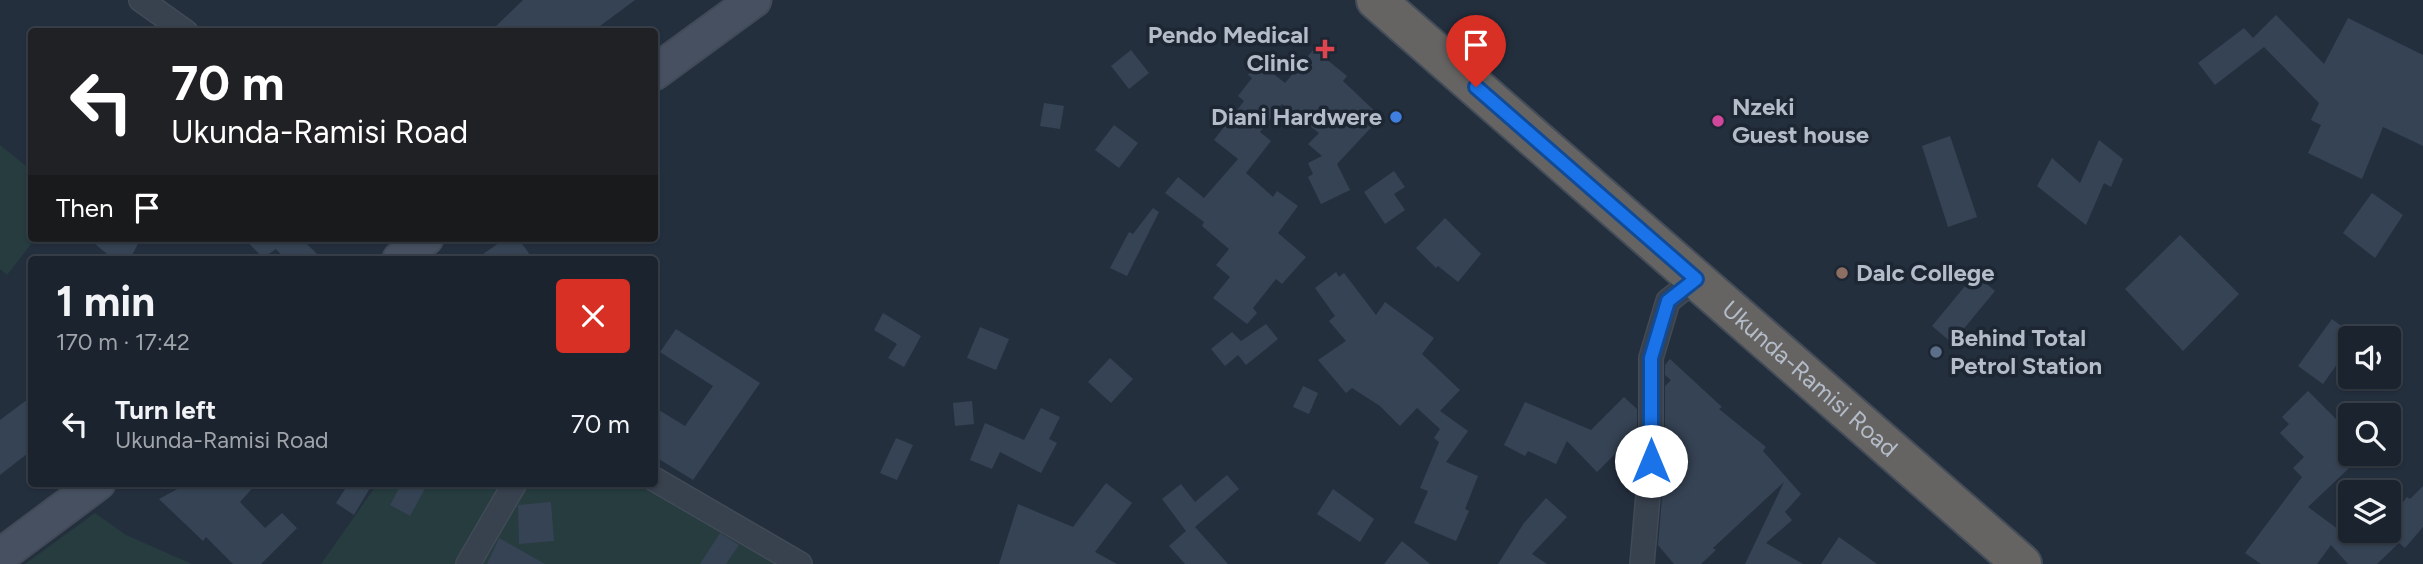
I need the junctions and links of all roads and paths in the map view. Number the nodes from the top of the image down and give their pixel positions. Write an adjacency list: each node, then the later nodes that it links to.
1 (141, 0): 4 (street)
2 (754, 0): 5 (main road)
3 (1376, 0): 8 (highway, Ukunda-Ramisi Road)
4 (180, 28)
5 (658, 70)
6 (421, 242): 7 (main road)
7 (404, 256)
8 (1696, 279): 15 (street); 16 (highway, Ukunda-Ramisi Road)
9 (658, 482): 14 (street)
10 (93, 487): 12 (main road)
11 (513, 487): 13 (street)
12 (0, 556)
13 (468, 564)
14 (800, 564)
15 (1642, 564)
16 (2022, 564)

